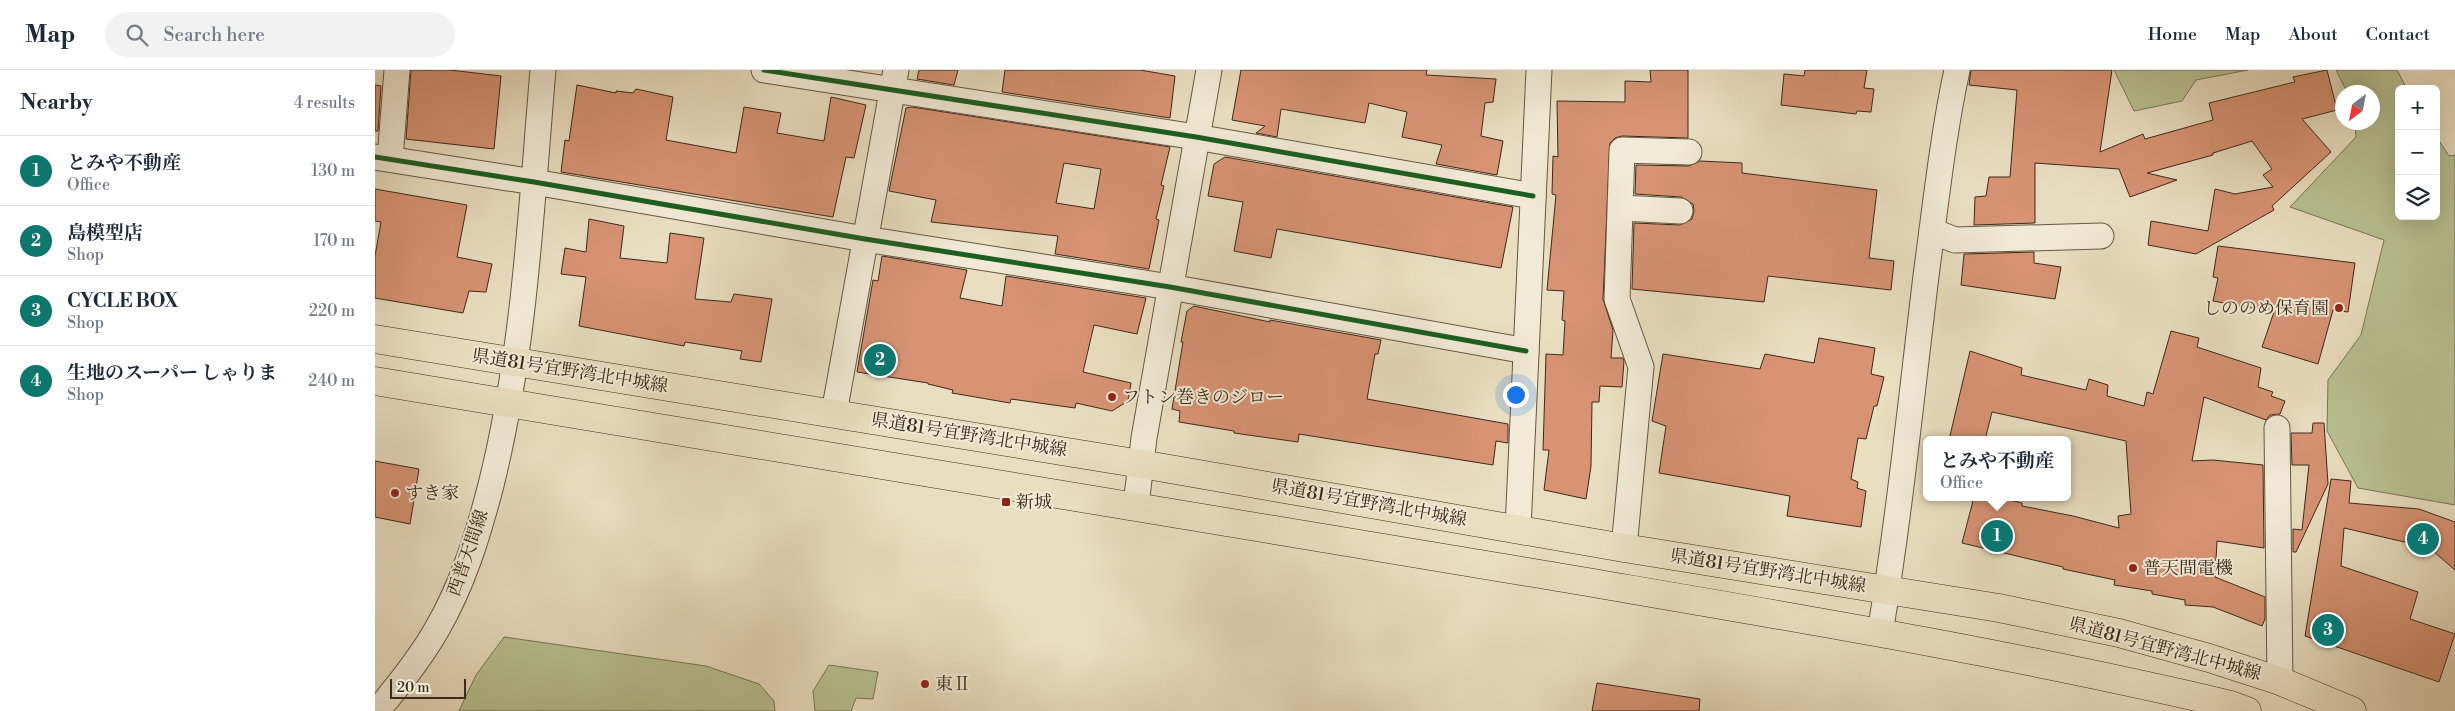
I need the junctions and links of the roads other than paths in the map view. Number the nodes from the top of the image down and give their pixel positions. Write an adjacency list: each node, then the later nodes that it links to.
1 (397, 70): 10 (street)
2 (543, 70): 11 (street, 西普天間線)
3 (764, 70): 7 (street)
4 (1209, 70): 8 (street)
5 (1539, 70): 12 (street)
6 (1957, 70): 15 (street)
7 (894, 80): 8 (street); 17 (street)
8 (1196, 137): 12 (street); 18 (street)
9 (1689, 152): 13 (street)
10 (383, 158): 11 (street)
11 (534, 182): 17 (street); 21 (street, 西普天間線)
12 (1533, 196): 20 (street)
13 (1621, 208): 14 (street); 29 (street)
14 (1680, 211)
15 (1932, 231): 16 (street); 30 (street)
16 (2101, 236)
17 (865, 239): 18 (street); 24 (street)
18 (1171, 287): 20 (street); 26 (street)
19 (375, 339): 21 (main road, 県道81号宜野湾北中城線)
20 (1526, 351): 28 (street)
21 (516, 363): 23 (street, 西普天間線); 24 (main road, 県道81号宜野湾北中城線)
22 (375, 381): 23 (main road, 県道81号宜野湾北中城線)
23 (510, 404): 27 (main road, 県道81号宜野湾北中城線); 33 (street, 西普天間線)
24 (834, 413): 26 (main road, 県道81号宜野湾北中城線)
25 (2277, 428): 32 (street)
26 (1141, 464): 27 (street); 28 (main road, 県道81号宜野湾北中城線)
27 (1136, 505): 31 (main road, 県道81号宜野湾北中城線)
28 (1518, 529): 29 (main road, 県道81号宜野湾北中城線)
29 (1625, 548): 30 (main road, 県道81号宜野湾北中城線)
30 (1887, 590): 31 (street); 32 (main road, 県道81号宜野湾北中城線)
31 (1880, 632): 34 (main road, 県道81号宜野湾北中城線)
32 (2280, 680): 35 (main road, 県道81号宜野湾北中城線)
33 (377, 711)
34 (2247, 711)
35 (2352, 711)

